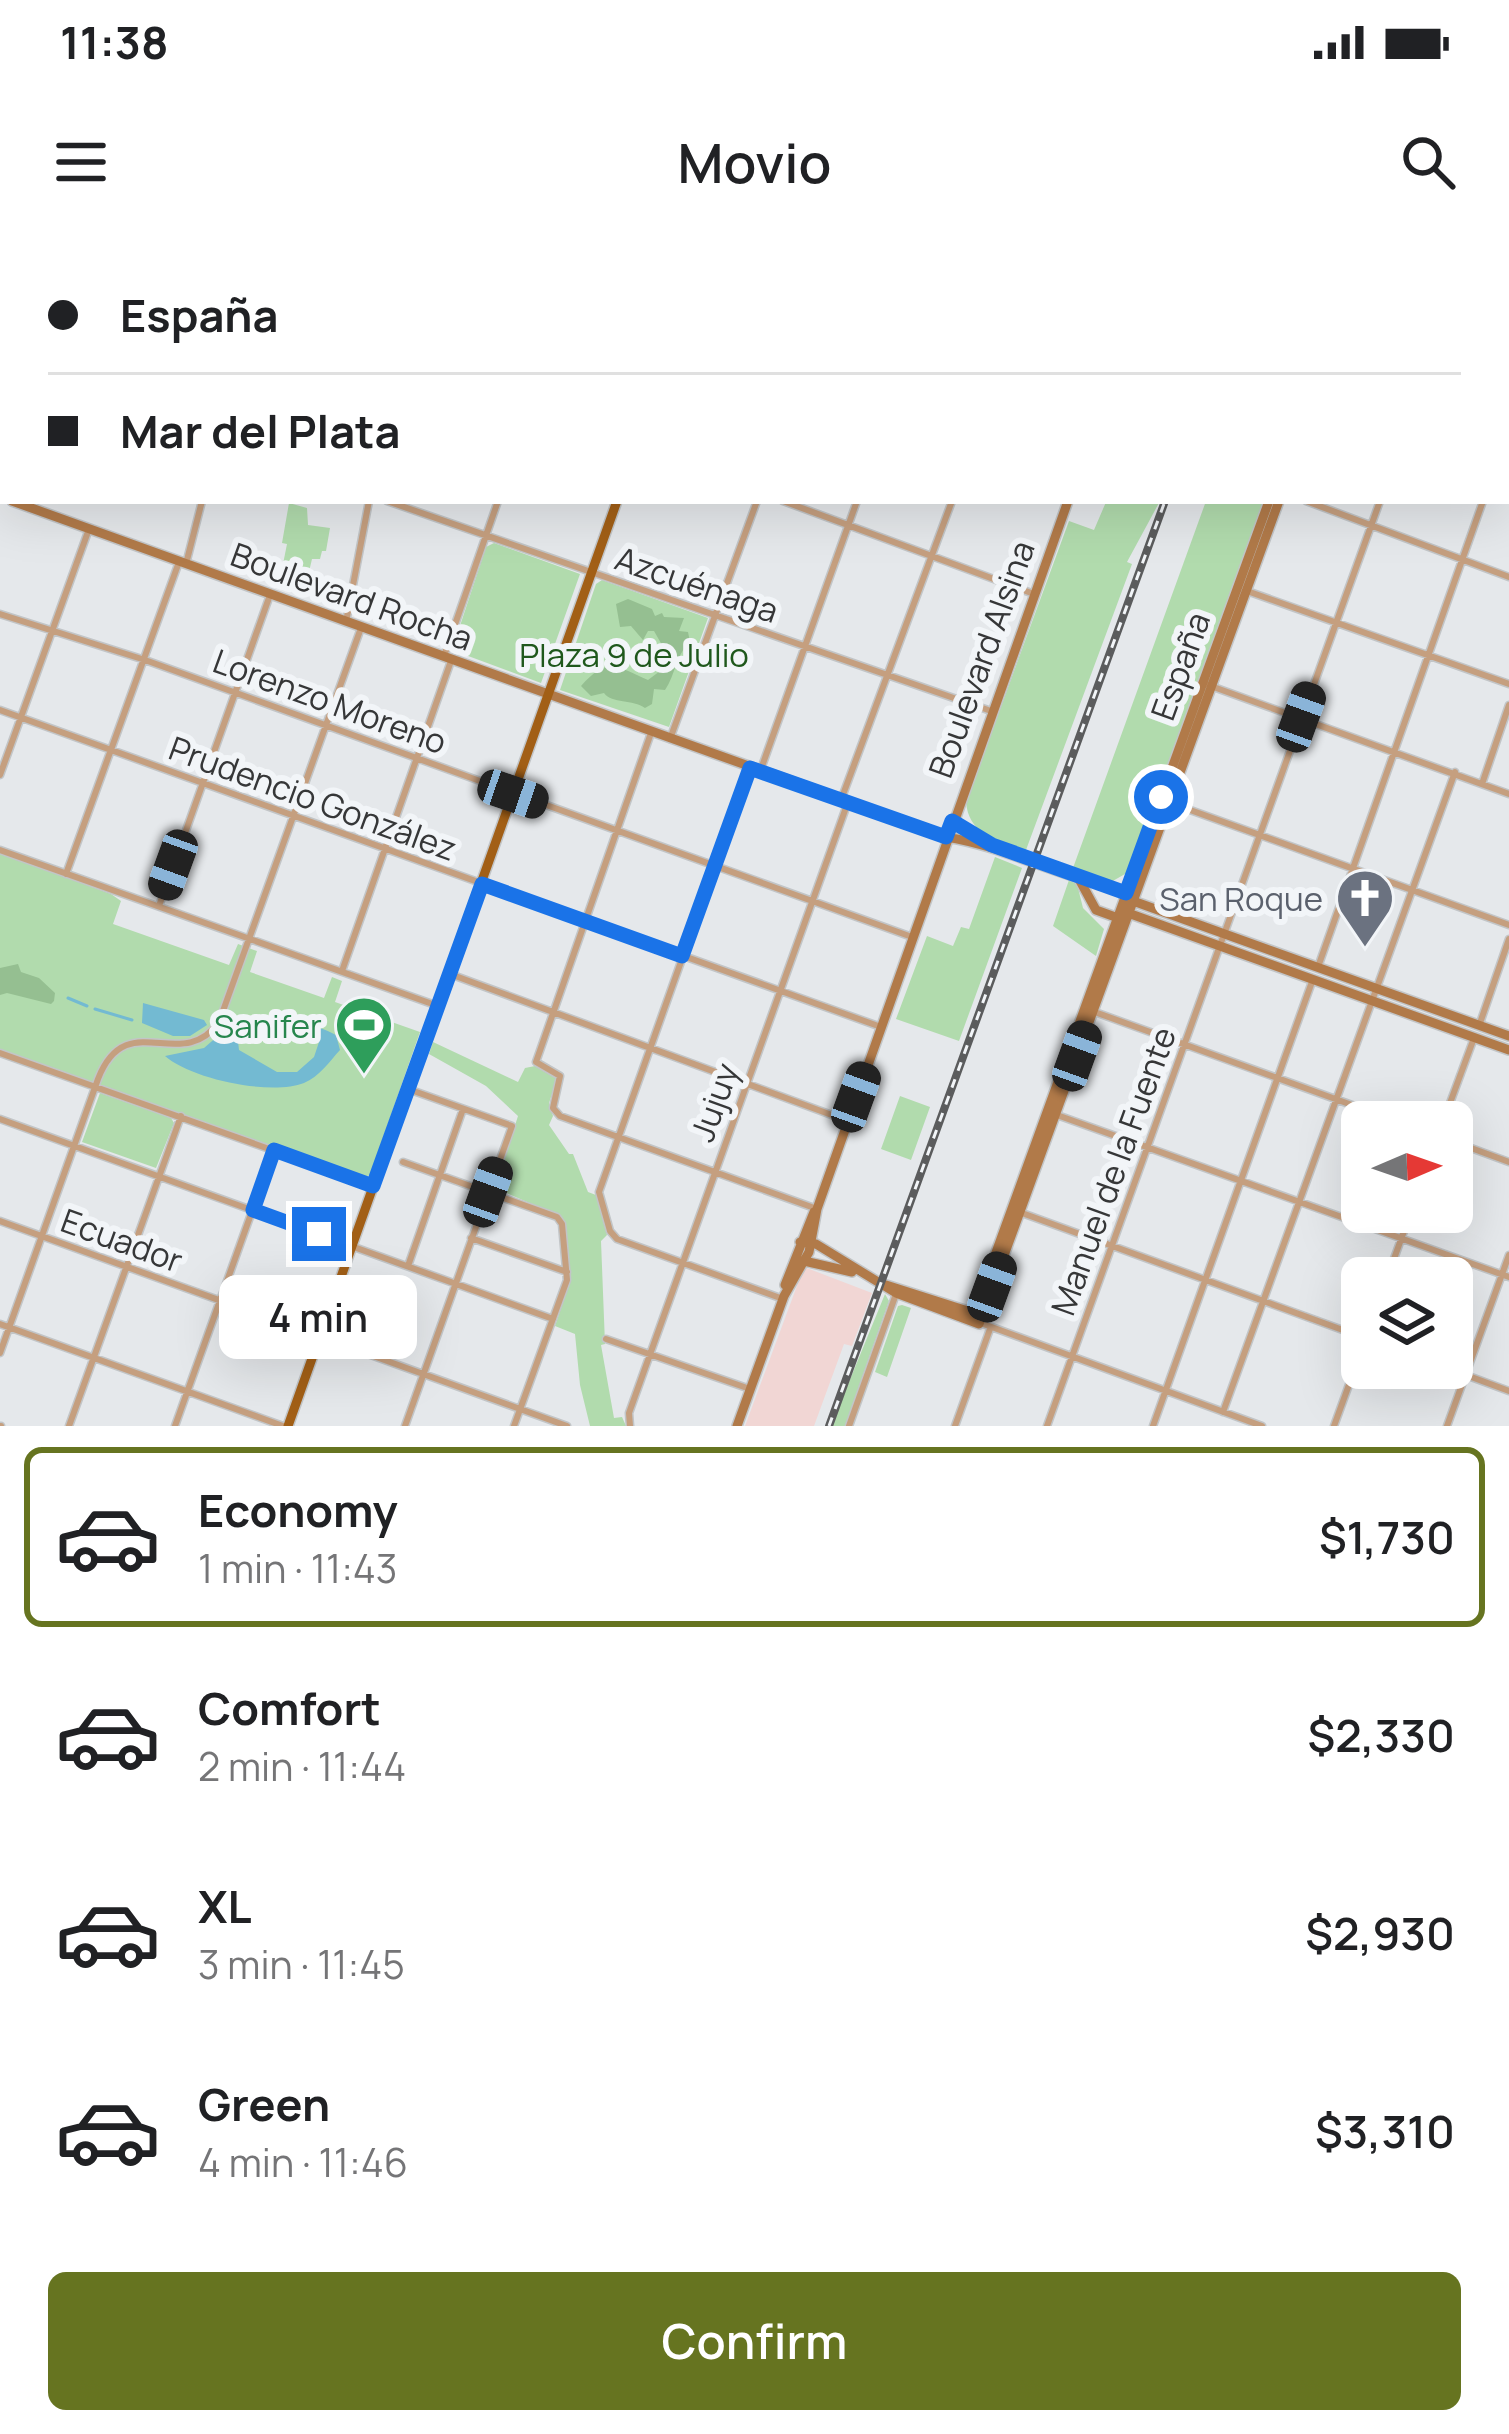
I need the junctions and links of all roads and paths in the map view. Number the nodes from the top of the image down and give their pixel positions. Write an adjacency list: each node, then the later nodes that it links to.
1 (20, 504): 19 (main road, Boulevard Rocha)
2 (201, 504): 23 (street)
3 (368, 504): 31 (street)
4 (395, 504): 20 (street, Azcuénaga)
5 (497, 504): 20 (street)
6 (616, 504): 24 (main road)
7 (756, 504): 30 (street)
8 (791, 504): 18 (street)
9 (856, 504): 18 (street)
10 (951, 504): 21 (street, Jujuy)
11 (1067, 504): 27 (main road, Boulevard Alsina)
12 (1268, 504): 26 (main road, España)
13 (1278, 504): 26 (main road, España)
14 (1314, 504): 17 (street)
15 (1379, 504): 17 (street, Manuel de la Fuente)
16 (1482, 504): 22 (street)
17 (1371, 525): 22 (street); 32 (street, Manuel de la Fuente)
18 (848, 526): 21 (street); 35 (street)
19 (89, 529): 23 (main road, Boulevard Rocha); 34 (street)
20 (485, 536): 24 (street, Azcuénaga); 37 (street)
21 (931, 556): 27 (street); 39 (street, Jujuy)
22 (1462, 560): 25 (street); 36 (street)
23 (182, 563): 28 (main road, Boulevard Rocha); 38 (street)
24 (591, 572): 30 (street, Azcuénaga); 43 (main road)
25 (1509, 577)
26 (1242, 589): 32 (street); 40 (main road, España)
27 (1034, 594): 46 (main road, Boulevard Alsina)
28 (270, 595): 31 (main road, Boulevard Rocha); 42 (street)
29 (0, 614): 34 (street, Lorenzo Moreno)
30 (715, 615): 35 (street, Azcuénaga); 51 (street)
31 (346, 622): 33 (main road, Boulevard Rocha)
32 (1336, 622): 36 (street); 48 (street, Manuel de la Fuente)
33 (361, 628): 37 (main road, Boulevard Rocha); 49 (street)
34 (52, 630): 38 (street, Lorenzo Moreno); 47 (street)
35 (805, 647): 39 (street, Azcuénaga); 55 (street)
36 (1429, 655): 41 (street); 53 (street)
37 (447, 659): 43 (main road, Boulevard Rocha); 54 (street)
38 (145, 660): 42 (street, Lorenzo Moreno); 52 (street)
39 (887, 675): 46 (street, Azcuénaga); 63 (street, Jujuy)
40 (1207, 684): 48 (street); 62 (main road, España)
41 (1509, 685)
42 (236, 692): 49 (street, Lorenzo Moreno); 58 (street)
43 (548, 696): 50 (main road, Boulevard Rocha); 60 (main road)
44 (1509, 705): 59 (street)
45 (0, 710): 47 (street, Prudencio González)
46 (991, 711): 65 (main road, Boulevard Alsina)
47 (21, 717): 52 (street, Prudencio González); 57 (street)
48 (1301, 717): 53 (street); 67 (street, Manuel de la Fuente)
49 (326, 724): 54 (street, Lorenzo Moreno); 64 (street)
50 (651, 733): 51 (main road, Boulevard Rocha); 66 (street)
51 (670, 739): 55 (main road, Boulevard Rocha)
52 (112, 751): 58 (street, Prudencio González); 74 (street)
53 (1394, 751): 56 (street); 73 (street)
54 (417, 758): 60 (street, Lorenzo Moreno); 71 (street)
55 (755, 770): 63 (main road, Boulevard Rocha); 72 (street)
56 (1455, 772): 59 (street); 77 (street)
57 (0, 775)
58 (203, 783): 64 (street, Prudencio González); 80 (street)
59 (1482, 784): 61 (street)
60 (513, 794): 66 (street, Lorenzo Moreno); 76 (main road)
61 (1509, 794)
62 (1165, 800): 67 (street); 78 (main road, España)
63 (845, 801): 68 (main road, Boulevard Rocha); 79 (street, Jujuy)
64 (294, 816): 71 (street, Prudencio González); 86 (street)
65 (952, 821): 68 (main road, Boulevard Alsina); 69 (main road)
66 (617, 830): 72 (street, Lorenzo Moreno); 82 (street)
67 (1258, 835): 73 (street); 84 (street, Manuel de la Fuente)
68 (946, 837): 69 (main road, Boulevard Rocha); 85 (main road, Boulevard Alsina)
69 (992, 845): 75 (main road)
70 (0, 850): 74 (street)
71 (385, 850): 76 (street, Prudencio González); 91 (street)
72 (715, 866): 79 (street, Lorenzo Moreno); 89 (street)
73 (1351, 868): 77 (street); 90 (street)
74 (67, 874): 80 (street)
75 (1074, 876): 78 (main road); 81 (main road)
76 (482, 884): 82 (street, Prudencio González); 92 (main road)
77 (1412, 891): 83 (street); 94 (street)
78 (1129, 897): 81 (main road, España); 84 (main road)
79 (812, 901): 85 (street, Lorenzo Moreno); 95 (street, Jujuy)
80 (159, 906): 86 (street)
81 (1123, 916): 88 (main road); 98 (main road, España)
82 (585, 921): 89 (street, Prudencio González); 99 (street)
83 (1509, 925)
84 (1223, 933): 88 (street, Manuel de la Fuente); 90 (main road)
85 (912, 937): 101 (main road, Boulevard Alsina)
86 (250, 938): 91 (street); 110 (street)
87 (1509, 938): 100 (street)
88 (1219, 945): 93 (main road); 104 (street, Manuel de la Fuente)
89 (682, 956): 95 (street, Prudencio González); 105 (street)
90 (1318, 967): 93 (street); 94 (main road)
91 (341, 971): 97 (street)
92 (450, 974): 97 (main road); 99 (street)
93 (1313, 980): 96 (main road); 108 (street)
94 (1378, 989): 96 (street); 100 (main road)
95 (780, 991): 101 (street, Prudencio González); 109 (street, Jujuy)
96 (1374, 1001): 103 (main road); 112 (street)
97 (438, 1006): 111 (main road)
98 (1089, 1010): 104 (street); 116 (main road, España)
99 (553, 1011): 105 (street); 120 (street)
100 (1479, 1025): 102 (main road); 103 (street)
101 (881, 1027): 119 (main road, Boulevard Alsina)
102 (1509, 1036)
103 (1474, 1037): 106 (main road); 114 (street)
104 (1184, 1044): 108 (street); 122 (street, Manuel de la Fuente)
105 (650, 1047): 109 (street); 120 (street)
106 (1509, 1050)
107 (0, 1055): 110 (street)
108 (1277, 1078): 112 (street); 130 (street)
109 (746, 1084): 119 (street); 127 (street, Jujuy)
110 (96, 1086): 117 (street); 121 (street)
111 (408, 1090): 115 (street); 131 (main road)
112 (1337, 1100): 113 (street); 133 (street)
113 (1341, 1101)
114 (1451, 1101)
115 (463, 1108): 128 (street); 132 (street)
116 (1052, 1113): 122 (street); 136 (main road, España)
117 (181, 1116): 124 (street); 129 (street)
118 (0, 1119): 121 (street)
119 (848, 1121): 134 (main road, Boulevard Alsina)
120 (617, 1137): 127 (street); 148 (street)
121 (74, 1146): 129 (street); 139 (street)
122 (1147, 1147): 130 (street); 144 (street, Manuel de la Fuente)
123 (1473, 1149): 126 (street)
124 (274, 1150): 131 (street); 135 (street)
125 (403, 1162): 128 (street)
126 (1509, 1162)
127 (714, 1172): 134 (street); 148 (street, Jujuy)
128 (440, 1175): 132 (street); 149 (street)
129 (160, 1176): 135 (street); 150 (street)
130 (1243, 1180): 133 (street); 154 (street)
131 (373, 1186): 143 (main road)
132 (488, 1192): 140 (street); 151 (street)
133 (1302, 1202): 141 (street); 159 (street)
134 (817, 1209): 142 (main road, Boulevard Alsina)
135 (253, 1210): 143 (street); 158 (street)
136 (1016, 1211): 144 (street); 161 (main road, España)
137 (0, 1221): 139 (street, Ecuador)
138 (1404, 1233): 141 (street)
139 (42, 1237): 150 (street, Ecuador); 162 (street)
140 (471, 1238): 151 (street); 155 (street)
141 (1402, 1238): 146 (street); 152 (street)
142 (805, 1242): 147 (main road, Boulevard Alsina); 153 (main road)
143 (352, 1246): 149 (street); 164 (main road)
144 (1111, 1246): 154 (street); 170 (street, Manuel de la Fuente)
145 (1509, 1255): 152 (street)
146 (1395, 1257)
147 (800, 1258): 153 (main road); 157 (main road, Boulevard Alsina)
148 (682, 1262): 157 (street); 167 (street, Jujuy)
149 (407, 1266): 155 (street)
150 (127, 1268): 158 (street, Ecuador); 168 (street)
151 (567, 1272): 160 (street)
152 (1506, 1275): 169 (street)
153 (867, 1276): 156 (main road)
154 (1206, 1280): 159 (street); 178 (street)
155 (455, 1283): 160 (street); 171 (street)
156 (898, 1290): 161 (main road); 189 (street)
157 (784, 1298): 173 (main road, Boulevard Alsina)
158 (220, 1301): 164 (street, Ecuador); 177 (street)
159 (1264, 1302): 163 (street); 180 (street)
160 (553, 1318): 179 (street)
161 (981, 1322): 170 (street); 190 (street)
162 (4, 1326): 166 (street); 168 (street)
163 (1341, 1330)
164 (320, 1337): 171 (street, Ecuador); 184 (main road)
165 (607, 1339): 167 (street)
166 (0, 1353)
167 (650, 1354): 173 (street); 181 (street, Jujuy)
168 (94, 1358): 177 (street); 182 (street)
169 (1473, 1358)
170 (1072, 1359): 178 (street); 191 (street, Manuel de la Fuente)
171 (423, 1374): 179 (street, Ecuador); 185 (street)
172 (1473, 1378): 176 (street)
173 (750, 1389): 188 (main road, Boulevard Alsina)
174 (1347, 1389): 195 (street)
175 (1461, 1389): 196 (street)
176 (1509, 1391)
177 (188, 1392): 183 (street); 184 (street)
178 (1165, 1392): 180 (street); 192 (street)
179 (520, 1409): 186 (street); 187 (street, Ecuador)
180 (1222, 1412): 193 (street); 194 (street)
181 (629, 1422)
182 (69, 1426)
183 (175, 1426)
184 (285, 1426)
185 (405, 1426)
186 (514, 1426)
187 (567, 1426)
188 (737, 1426)
189 (849, 1426)
190 (955, 1426)
191 (1047, 1426)
192 (1153, 1426)
193 (1216, 1426)
194 (1262, 1426)
195 (1334, 1426)
196 (1448, 1426)

